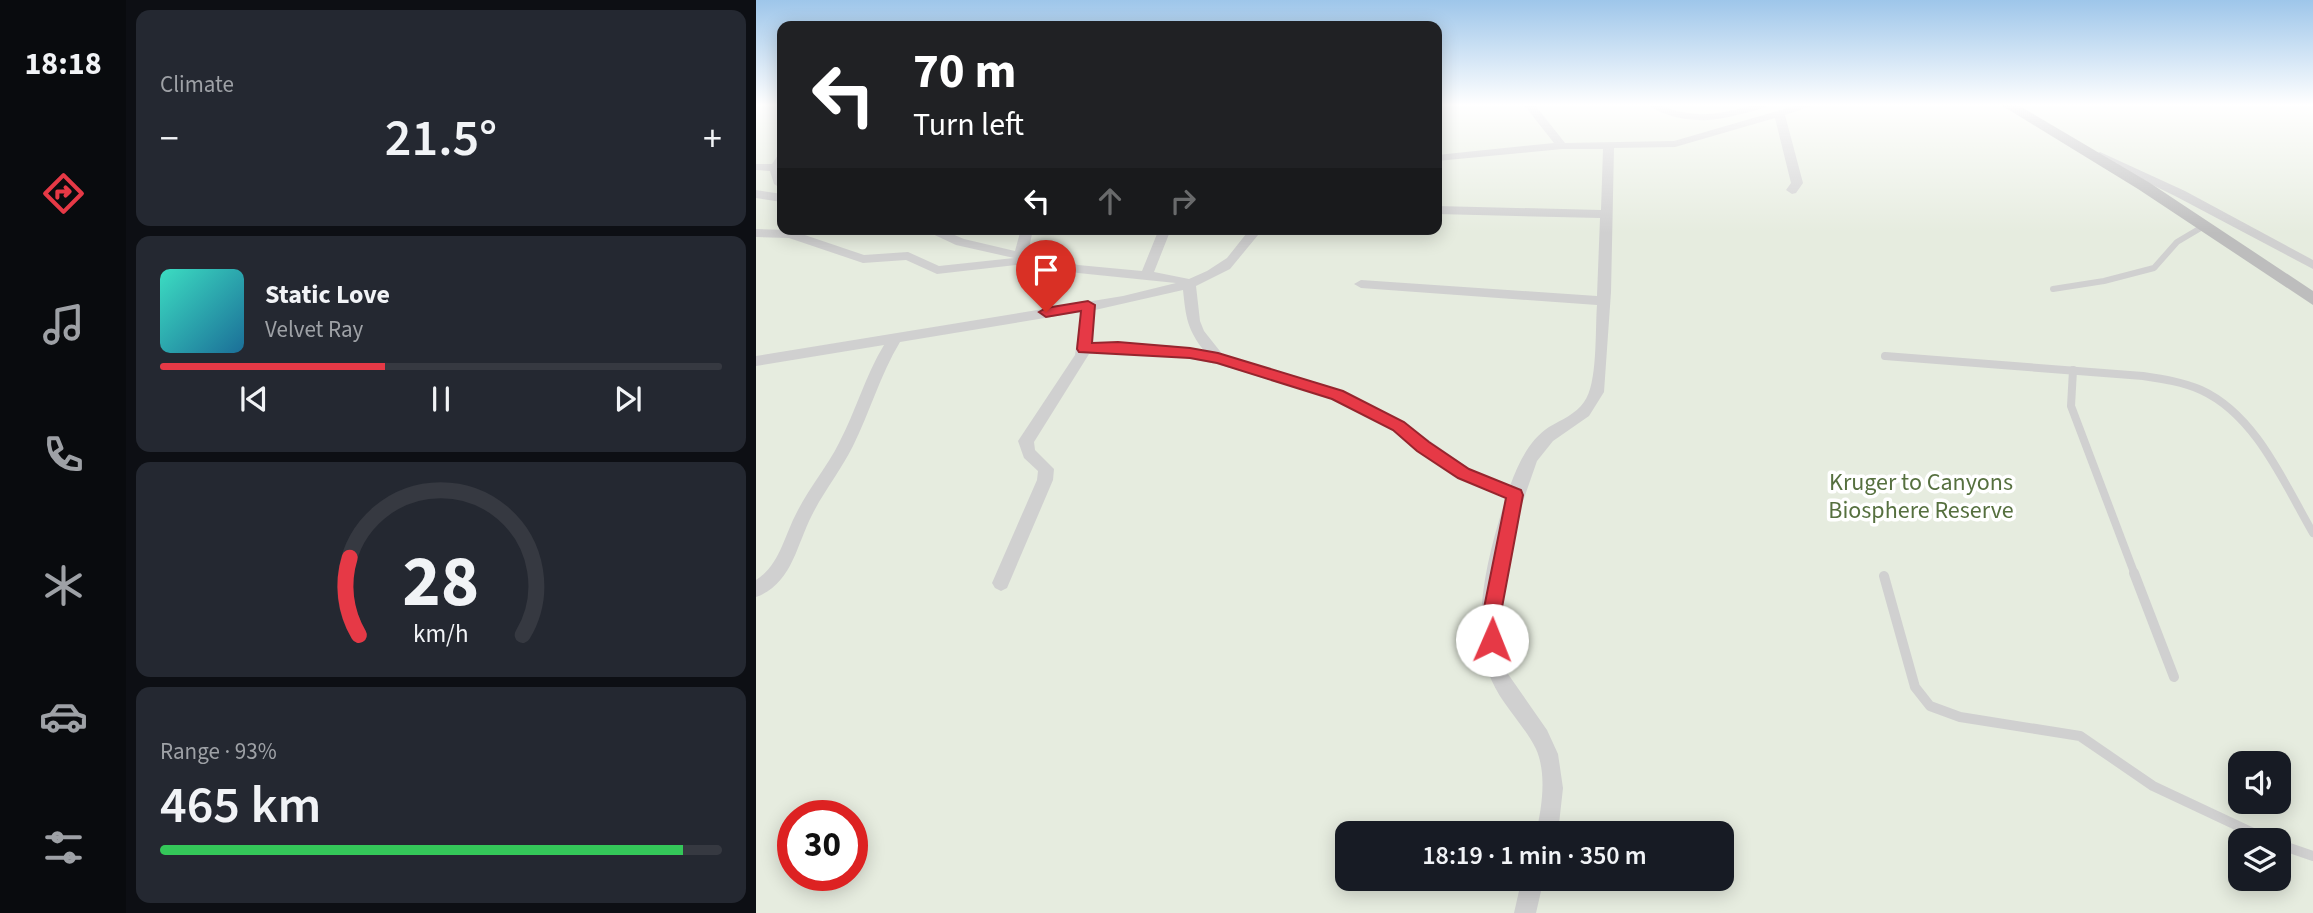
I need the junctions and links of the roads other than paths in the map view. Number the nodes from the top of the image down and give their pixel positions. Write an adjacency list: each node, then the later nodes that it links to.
1 (1545, 148): 6 (street)
2 (1609, 148): 15 (street)
3 (1788, 148): 11 (street)
4 (2083, 148): 16 (street)
5 (2084, 148): 26 (street)
6 (1442, 158)
7 (777, 165): 9 (street)
8 (756, 167): 9 (street)
9 (775, 168): 10 (street)
10 (777, 179)
11 (1792, 190)
12 (756, 194): 13 (street)
13 (777, 197)
14 (1442, 210): 15 (street)
15 (1605, 214): 32 (street)
16 (2204, 226): 30 (lane); 31 (street)
17 (756, 233): 18 (street)
18 (777, 234)
19 (793, 235): 25 (street)
20 (943, 235): 24 (street)
21 (1026, 235): 24 (street)
22 (1162, 235): 27 (street)
23 (1252, 235): 28 (street)
24 (1021, 254): 25 (street)
25 (1039, 261): 27 (street)
26 (2313, 265)
27 (1146, 277): 28 (street)
28 (1189, 283): 33 (street); 37 (street)
29 (1361, 284): 32 (street)
30 (2053, 289)
31 (2313, 299)
32 (1604, 301): 40 (street)
33 (1088, 305): 34 (street); 35 (street)
34 (894, 340): 38 (street); 44 (street)
35 (1084, 349): 37 (street); 43 (street)
36 (1885, 356): 39 (lane)
37 (1218, 359): 40 (street)
38 (756, 361)
39 (2073, 370): 41 (lane); 45 (lane)
40 (1515, 495): 46 (street)
41 (2313, 533)
42 (1884, 576): 47 (lane)
43 (1001, 583)
44 (756, 589)
45 (2174, 677)
46 (1550, 821)
47 (2242, 828)
48 (2291, 848): 49 (lane)
49 (2313, 856)
50 (1530, 891): 51 (street)
51 (1525, 913)

